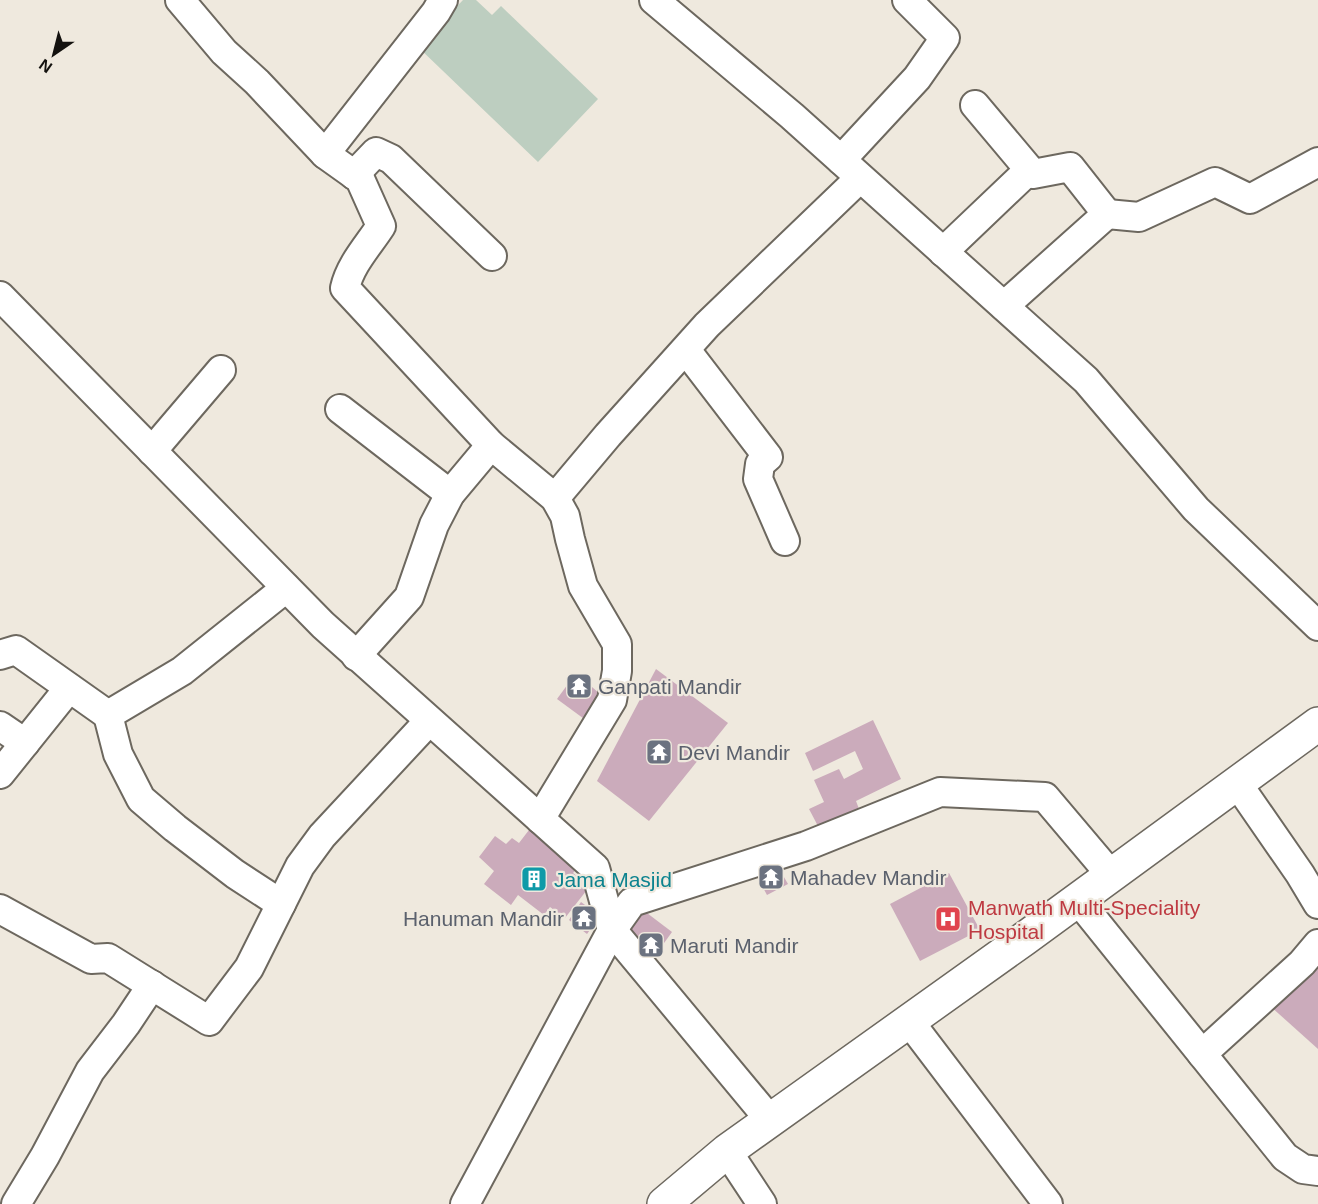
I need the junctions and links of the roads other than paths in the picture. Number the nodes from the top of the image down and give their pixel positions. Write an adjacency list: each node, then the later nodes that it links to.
1 (180, 0): 6 (street)
2 (443, 0): 6 (street)
3 (654, 0): 8 (street)
4 (907, 0): 8 (street)
5 (975, 105): 9 (street)
6 (325, 154): 10 (street)
7 (1318, 162): 11 (street)
8 (851, 169): 12 (street); 16 (street)
9 (1029, 170): 11 (street); 12 (street)
10 (354, 175): 13 (street); 19 (street)
11 (1107, 214): 15 (street)
12 (943, 252): 15 (street)
13 (492, 256)
14 (0, 296): 20 (street)
15 (1004, 306): 25 (street)
16 (686, 350): 22 (street); 23 (street)
17 (221, 370): 20 (street)
18 (340, 409): 21 (street)
19 (491, 445): 21 (street); 22 (street)
20 (152, 451): 24 (street)
21 (450, 494): 27 (street)
22 (555, 498): 36 (street)
23 (785, 541)
24 (286, 588): 27 (street); 29 (street)
25 (1318, 626)
26 (0, 655): 28 (street)
27 (356, 656): 30 (street)
28 (69, 687): 29 (street); 33 (street)
29 (108, 715): 39 (street)
30 (429, 721): 36 (street); 39 (street)
31 (1318, 724): 35 (street)
32 (0, 726): 33 (street)
33 (25, 743): 34 (street)
34 (0, 774)
35 (1238, 783): 37 (street); 40 (street)
36 (540, 819): 42 (street)
37 (1111, 875): 38 (street); 42 (street)
38 (1078, 900): 45 (street); 46 (street)
39 (281, 904): 44 (street)
40 (1318, 904)
41 (0, 909): 44 (street)
42 (612, 930): 47 (street); 51 (street)
43 (1318, 944): 46 (street)
44 (152, 986): 50 (street)
45 (909, 1021): 47 (street); 54 (street)
46 (1202, 1054): 49 (street)
47 (770, 1120): 48 (street)
48 (727, 1151): 52 (street); 53 (street)
49 (1318, 1171)
50 (16, 1204)
51 (465, 1204)
52 (664, 1204)
53 (762, 1204)
54 (1048, 1204)

